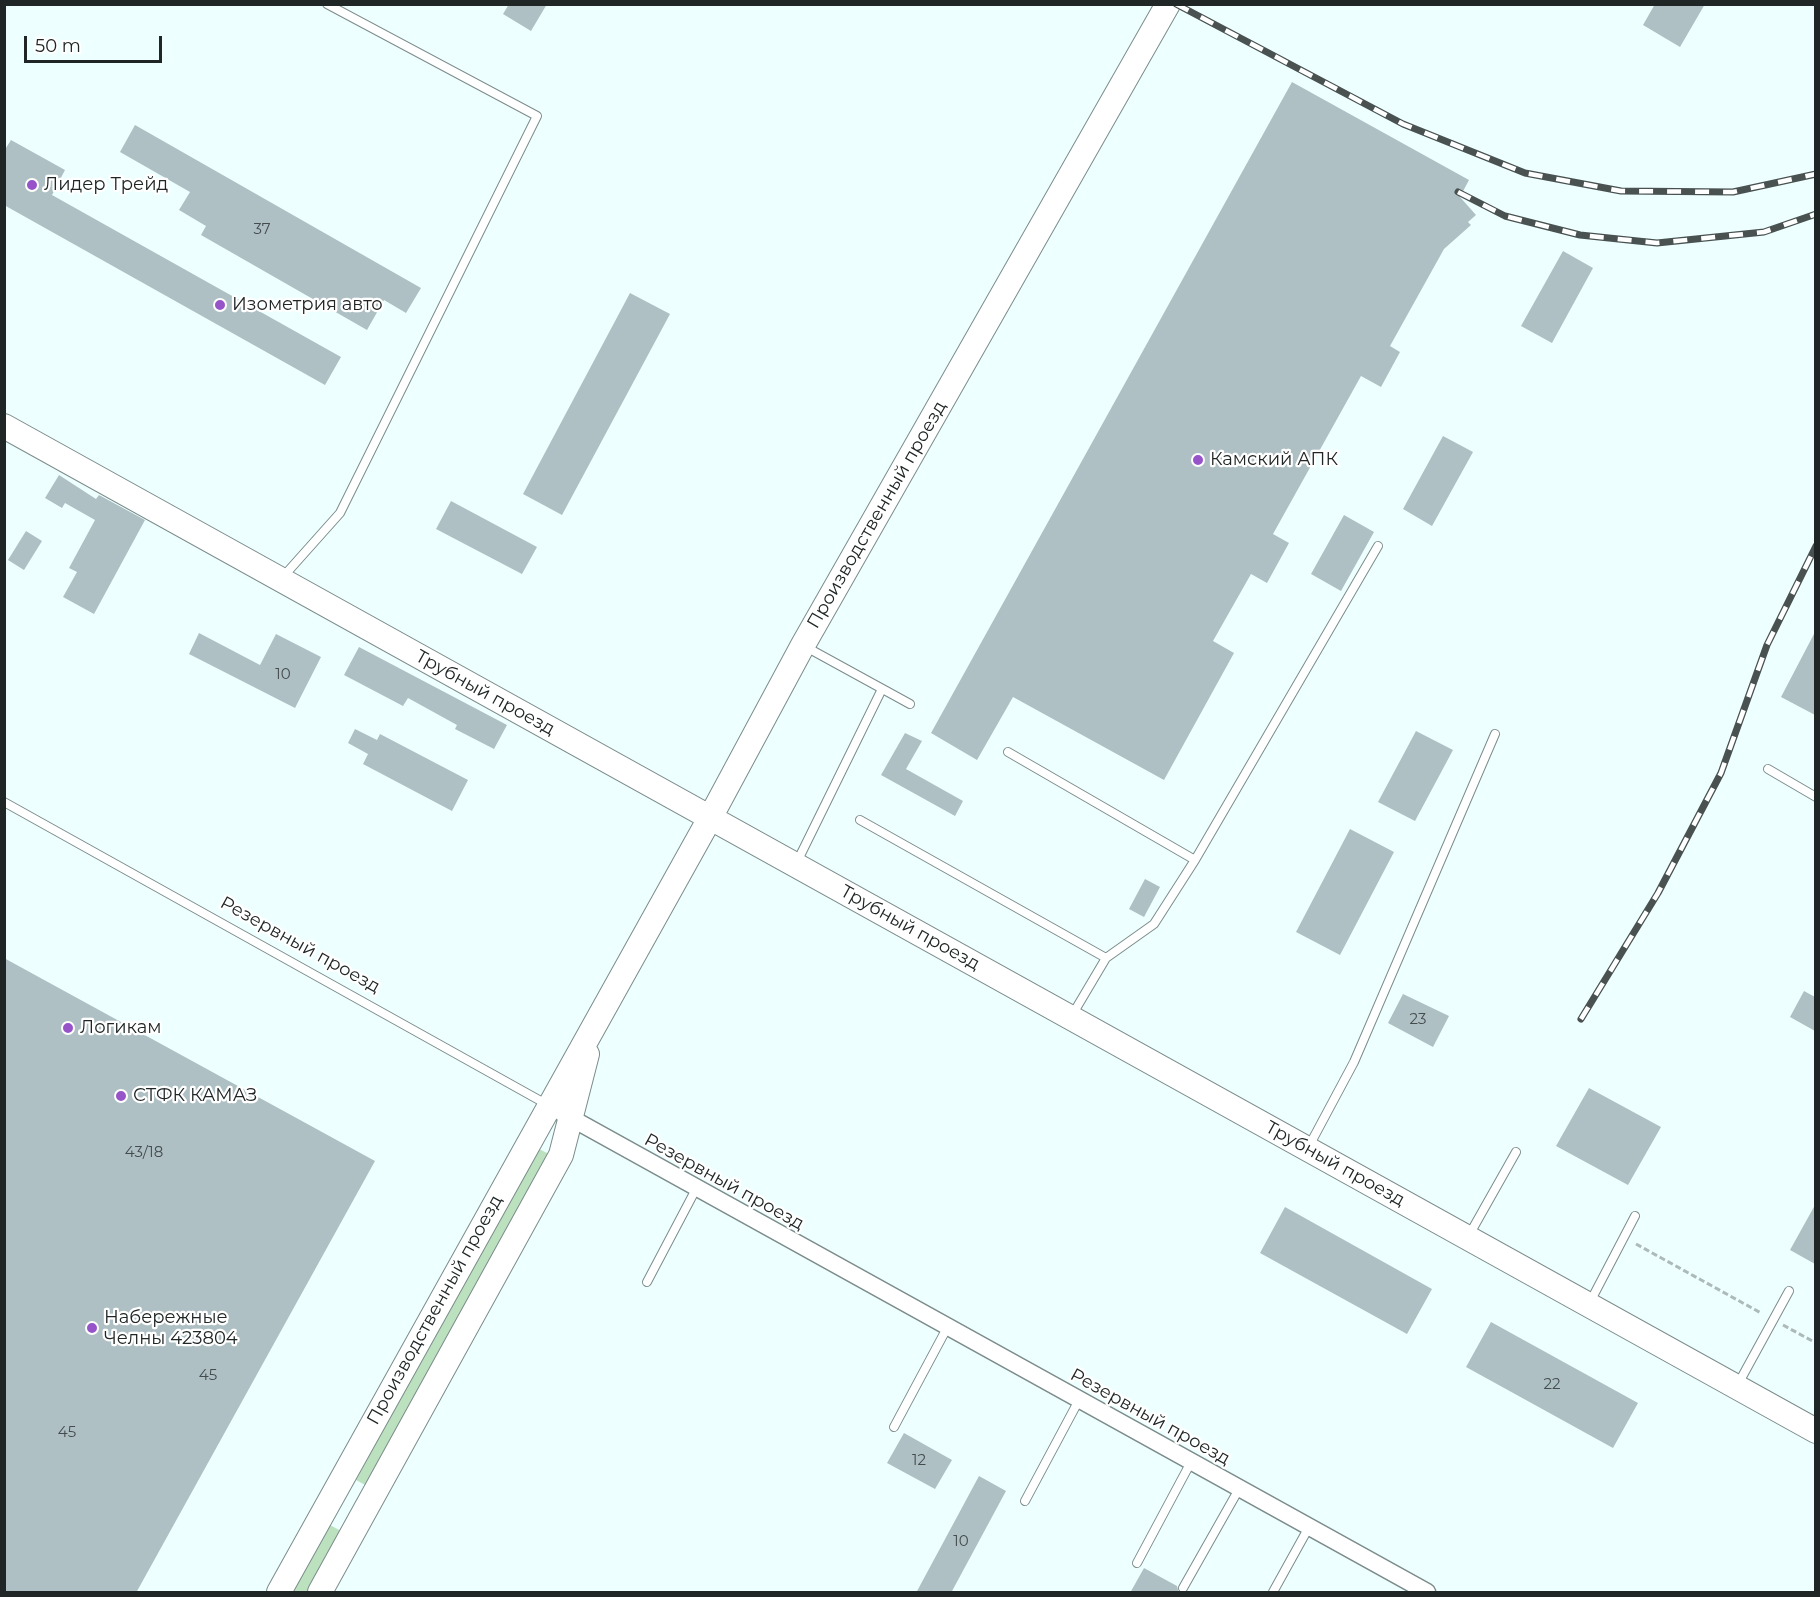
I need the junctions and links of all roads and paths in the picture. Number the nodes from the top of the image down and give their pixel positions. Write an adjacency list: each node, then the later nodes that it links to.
1 (327, 4): 5 (lane)
2 (1168, 4): 6 (street, Производственный проезд)
3 (4, 426): 5 (street, Трубный проезд)
4 (1378, 546): 16 (lane)
5 (281, 579): 14 (street, Трубный проезд)
6 (802, 645): 7 (lane); 14 (street, Производственный проезд)
7 (882, 689): 8 (lane); 17 (lane)
8 (910, 704)
9 (1495, 734): 23 (lane)
10 (1008, 752): 16 (lane)
11 (1768, 769): 12 (lane)
12 (1815, 797)
13 (4, 802): 21 (lane, Резервный проезд)
14 (710, 818): 17 (street, Трубный проезд); 20 (street, Производственный проезд)
15 (860, 820): 18 (lane)
16 (1195, 860): 18 (lane)
17 (796, 865): 19 (street, Трубный проезд)
18 (1106, 958): 19 (lane)
19 (1071, 1017): 23 (street, Трубный проезд)
20 (593, 1029): 21 (street, Производственный проезд); 22 (street, Производственный проезд)
21 (549, 1105): 22 (street, Резервный проезд); 41 (street, Производственный проезд)
22 (571, 1118): 25 (street, Резервный проезд); 43 (street, Производственный проезд)
23 (1308, 1149): 27 (street, Трубный проезд)
24 (1516, 1152): 27 (lane)
25 (696, 1189): 29 (lane); 33 (street, Резервный проезд)
26 (1635, 1216): 28 (lane)
27 (1468, 1238): 31 (street, Трубный проезд)
28 (1624, 1238): 31 (lane); 32 (path)
29 (647, 1282)
30 (1789, 1291): 32 (lane)
31 (1588, 1305): 35 (street, Трубный проезд)
32 (1773, 1320): 34 (path); 35 (lane)
33 (947, 1328): 36 (street, Резервный проезд); 37 (lane)
34 (1815, 1343)
35 (1736, 1387): 38 (street, Трубный проезд)
36 (1079, 1400): 39 (street, Резервный проезд); 42 (lane)
37 (894, 1427)
38 (1815, 1431)
39 (1191, 1462): 40 (street, Резервный проезд); 45 (lane)
40 (1239, 1489): 44 (street, Резервный проезд); 46 (lane)
41 (332, 1497): 43 (street); 47 (street, Производственный проезд)
42 (1025, 1501)
43 (363, 1514): 48 (street, Производственный проезд)
44 (1309, 1527): 49 (lane); 50 (street, Резервный проезд)
45 (1137, 1563)
46 (1183, 1588)
47 (279, 1593)
48 (320, 1593)
49 (1273, 1593)
50 (1427, 1593)

